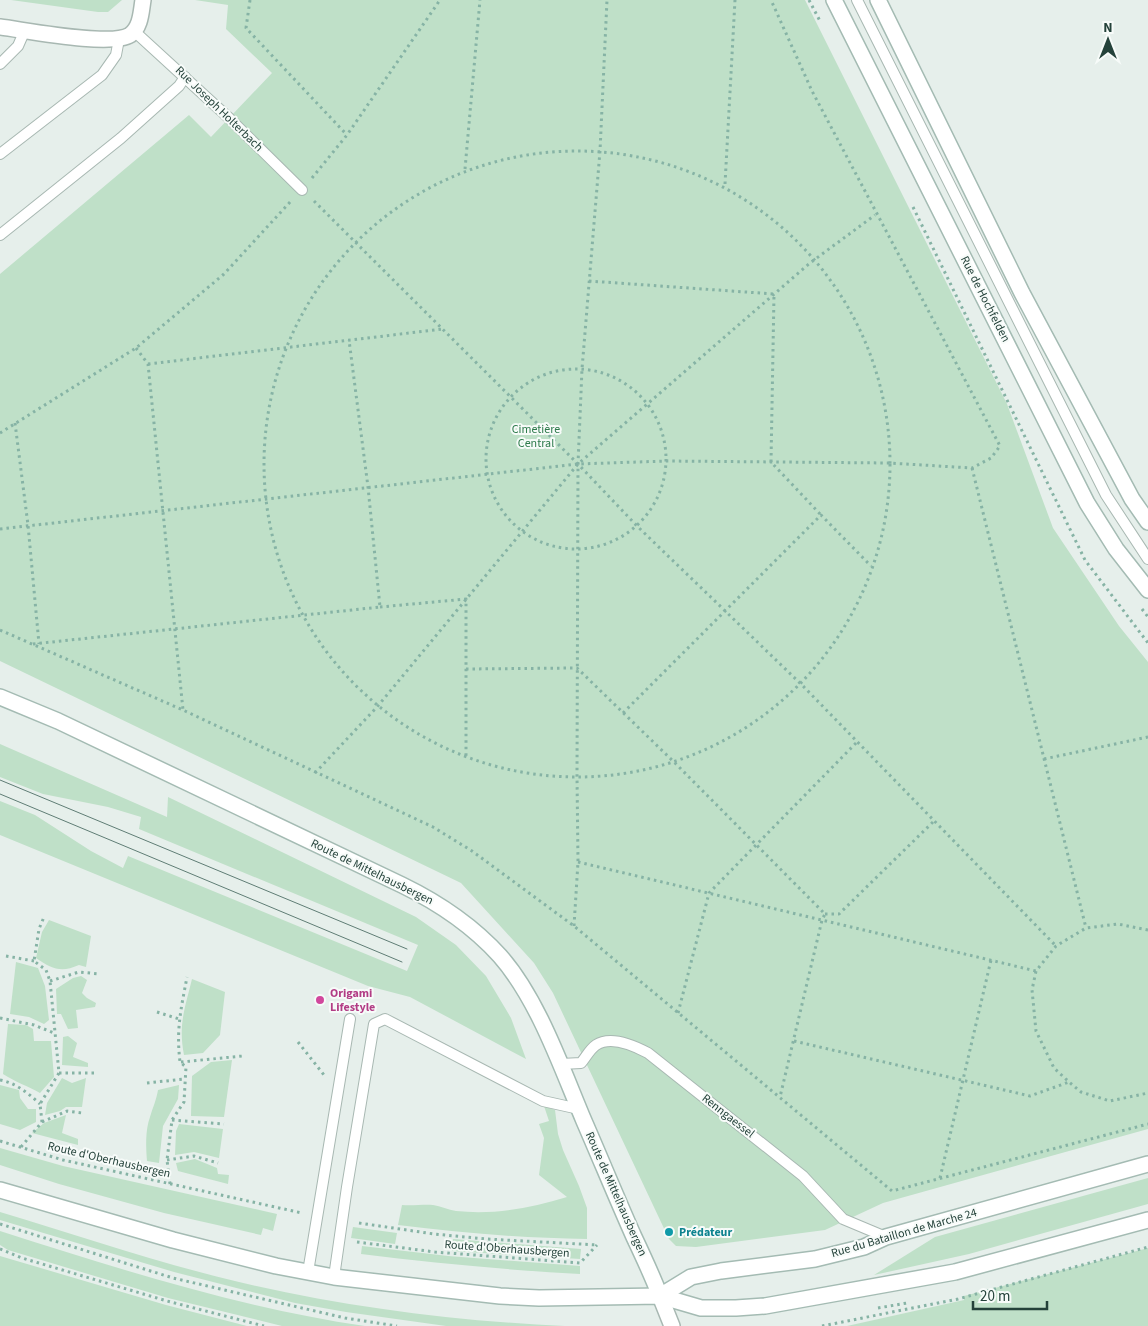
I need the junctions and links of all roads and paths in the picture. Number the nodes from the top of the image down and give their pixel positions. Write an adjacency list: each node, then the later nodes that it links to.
1 (143, 0): 15 (main road)
2 (250, 0): 19 (path)
3 (440, 0): 19 (path)
4 (480, 0): 22 (path)
5 (607, 0): 20 (path)
6 (735, 0): 25 (path)
7 (771, 0): 52 (path)
8 (809, 0): 12 (path)
9 (834, 0): 66 (main road, Rue de Hochfelden)
10 (857, 0): 64 (lane)
11 (878, 0): 58 (main road)
12 (821, 24)
13 (0, 27): 14 (main road)
14 (25, 30): 16 (main road); 17 (lane)
15 (134, 31): 16 (main road); 18 (lane, Rue Joseph Holterbach)
16 (119, 39): 21 (lane)
17 (0, 64)
18 (186, 77): 26 (lane, Rue Joseph Holterbach); 29 (lane)
19 (347, 135): 26 (path)
20 (600, 151): 22 (path); 23 (path); 35 (path)
21 (0, 154)
22 (465, 169): 30 (path)
23 (709, 175)
24 (718, 178): 25 (path)
25 (725, 184): 31 (path)
26 (302, 190): 30 (path); 40 (path)
27 (913, 206): 73 (path)
28 (875, 214): 33 (path)
29 (0, 235)
30 (354, 240): 38 (path); 41 (path)
31 (792, 243)
32 (804, 256): 33 (path)
33 (810, 263): 34 (path); 37 (path)
34 (816, 270)
35 (589, 281): 37 (path); 43 (path)
36 (828, 285): 50 (path)
37 (774, 294): 45 (path); 49 (path)
38 (443, 330): 39 (path); 44 (path)
39 (350, 340): 41 (path); 54 (path)
40 (136, 348): 42 (path); 46 (path)
41 (289, 348): 42 (path); 55 (path)
42 (148, 364): 56 (path)
43 (582, 369): 44 (path); 45 (path); 51 (path)
44 (511, 396): 51 (path); 53 (path)
45 (648, 405): 48 (path); 51 (path)
46 (15, 423): 47 (path); 59 (path)
47 (0, 433)
48 (667, 460): 49 (path); 51 (path); 60 (path)
49 (771, 462): 50 (path); 57 (path)
50 (889, 463): 52 (path); 65 (path)
51 (578, 464): 53 (path); 60 (path); 62 (path); 63 (path)
52 (972, 468): 88 (path)
53 (487, 474): 54 (path); 62 (path)
54 (368, 487): 55 (path); 68 (path)
55 (265, 499): 56 (path); 70 (path)
56 (163, 510): 59 (path); 72 (path)
57 (821, 515): 65 (path); 69 (path)
58 (1148, 522)
59 (28, 526): 61 (path); 75 (path)
60 (637, 526): 63 (path); 69 (path)
61 (0, 528)
62 (522, 530): 63 (path); 67 (path)
63 (578, 551): 76 (path)
64 (1148, 559)
65 (871, 566): 78 (path)
66 (1148, 590)
67 (466, 599): 68 (path); 77 (path); 80 (path)
68 (380, 607): 70 (path)
69 (725, 611): 78 (path); 82 (path)
70 (301, 615): 72 (path); 80 (path)
71 (0, 630): 74 (path)
72 (175, 630): 75 (path); 81 (path)
73 (1148, 643)
74 (32, 644): 75 (path); 81 (path)
75 (39, 644)
76 (577, 668): 77 (path); 82 (path); 91 (path)
77 (466, 669): 87 (path)
78 (802, 686): 83 (path); 86 (path)
79 (0, 697): 119 (main road, Route de Mittelhausbergen)
80 (377, 707): 87 (path); 90 (path)
81 (183, 710): 90 (path)
82 (623, 713): 89 (path)
83 (761, 723)
84 (746, 734): 89 (path)
85 (1148, 737): 88 (path)
86 (857, 742): 92 (path); 93 (path)
87 (466, 757): 91 (path)
88 (1044, 759): 100 (path)
89 (675, 763): 91 (path); 93 (path)
90 (316, 773): 99 (path)
91 (577, 776): 94 (path)
92 (934, 821): 96 (path); 102 (path)
93 (756, 844): 95 (path); 96 (path)
94 (578, 862): 95 (path); 99 (path)
95 (709, 893): 98 (path); 111 (path)
96 (825, 914): 98 (path)
97 (44, 917): 105 (path)
98 (822, 920): 104 (path); 116 (path)
99 (574, 926): 111 (path)
100 (1086, 928): 101 (path); 102 (path)
101 (1148, 930)
102 (1056, 946): 106 (path)
103 (6, 956): 105 (path)
104 (991, 960): 106 (path); 124 (path)
105 (34, 961): 109 (path)
106 (1036, 971): 125 (path)
107 (99, 974): 109 (path)
108 (187, 977): 113 (path)
109 (50, 981): 115 (path)
110 (157, 1012): 113 (path)
111 (678, 1013): 128 (path)
112 (0, 1018): 115 (path)
113 (179, 1019): 118 (path)
114 (350, 1019): 144 (lane)
115 (54, 1033): 120 (path)
116 (794, 1040): 124 (path); 128 (path)
117 (243, 1056): 118 (path)
118 (180, 1062): 122 (path)
119 (561, 1064): 130 (main road, Route de Mittelhausbergen); 148 (lane, Renngaessel)
120 (59, 1073): 121 (path); 129 (path)
121 (96, 1073)
122 (184, 1079): 126 (path); 132 (path)
123 (0, 1080): 129 (path)
124 (963, 1080): 125 (path); 141 (path)
125 (1069, 1082): 127 (path)
126 (147, 1083)
127 (1148, 1093)
128 (780, 1097): 141 (path)
129 (40, 1104): 133 (path)
130 (579, 1109): 146 (lane); 154 (main road, Route de Mittelhausbergen)
131 (82, 1113): 133 (path)
132 (172, 1120): 134 (path); 138 (path)
133 (42, 1122): 137 (path)
134 (224, 1124)
135 (1148, 1124): 141 (path)
136 (0, 1141): 137 (path, Route d'Oberhausbergen)
137 (21, 1147): 142 (path, Route d'Oberhausbergen)
138 (167, 1160): 139 (path); 142 (path)
139 (218, 1163)
140 (1148, 1164): 148 (main road, Rue du Bataillon de Marche 24)
141 (940, 1178)
142 (170, 1184): 144 (path, Route d'Oberhausbergen)
143 (0, 1190): 152 (main road)
144 (318, 1214): 152 (lane)
145 (1148, 1220): 154 (main road)
146 (342, 1221): 149 (lane); 149 (path, Route d'Oberhausbergen)
147 (0, 1224): 156 (path)
148 (886, 1237): 154 (main road, Rue du Bataillon de Marche 24)
149 (339, 1240): 153 (lane)
150 (1148, 1247): 158 (path)
151 (0, 1249): 155 (path)
152 (308, 1272): 153 (main road)
153 (334, 1277): 154 (main road)
154 (660, 1296): 157 (main road, Route de Mittelhausbergen)
155 (264, 1326)
156 (397, 1326)
157 (672, 1326)
158 (822, 1326)

